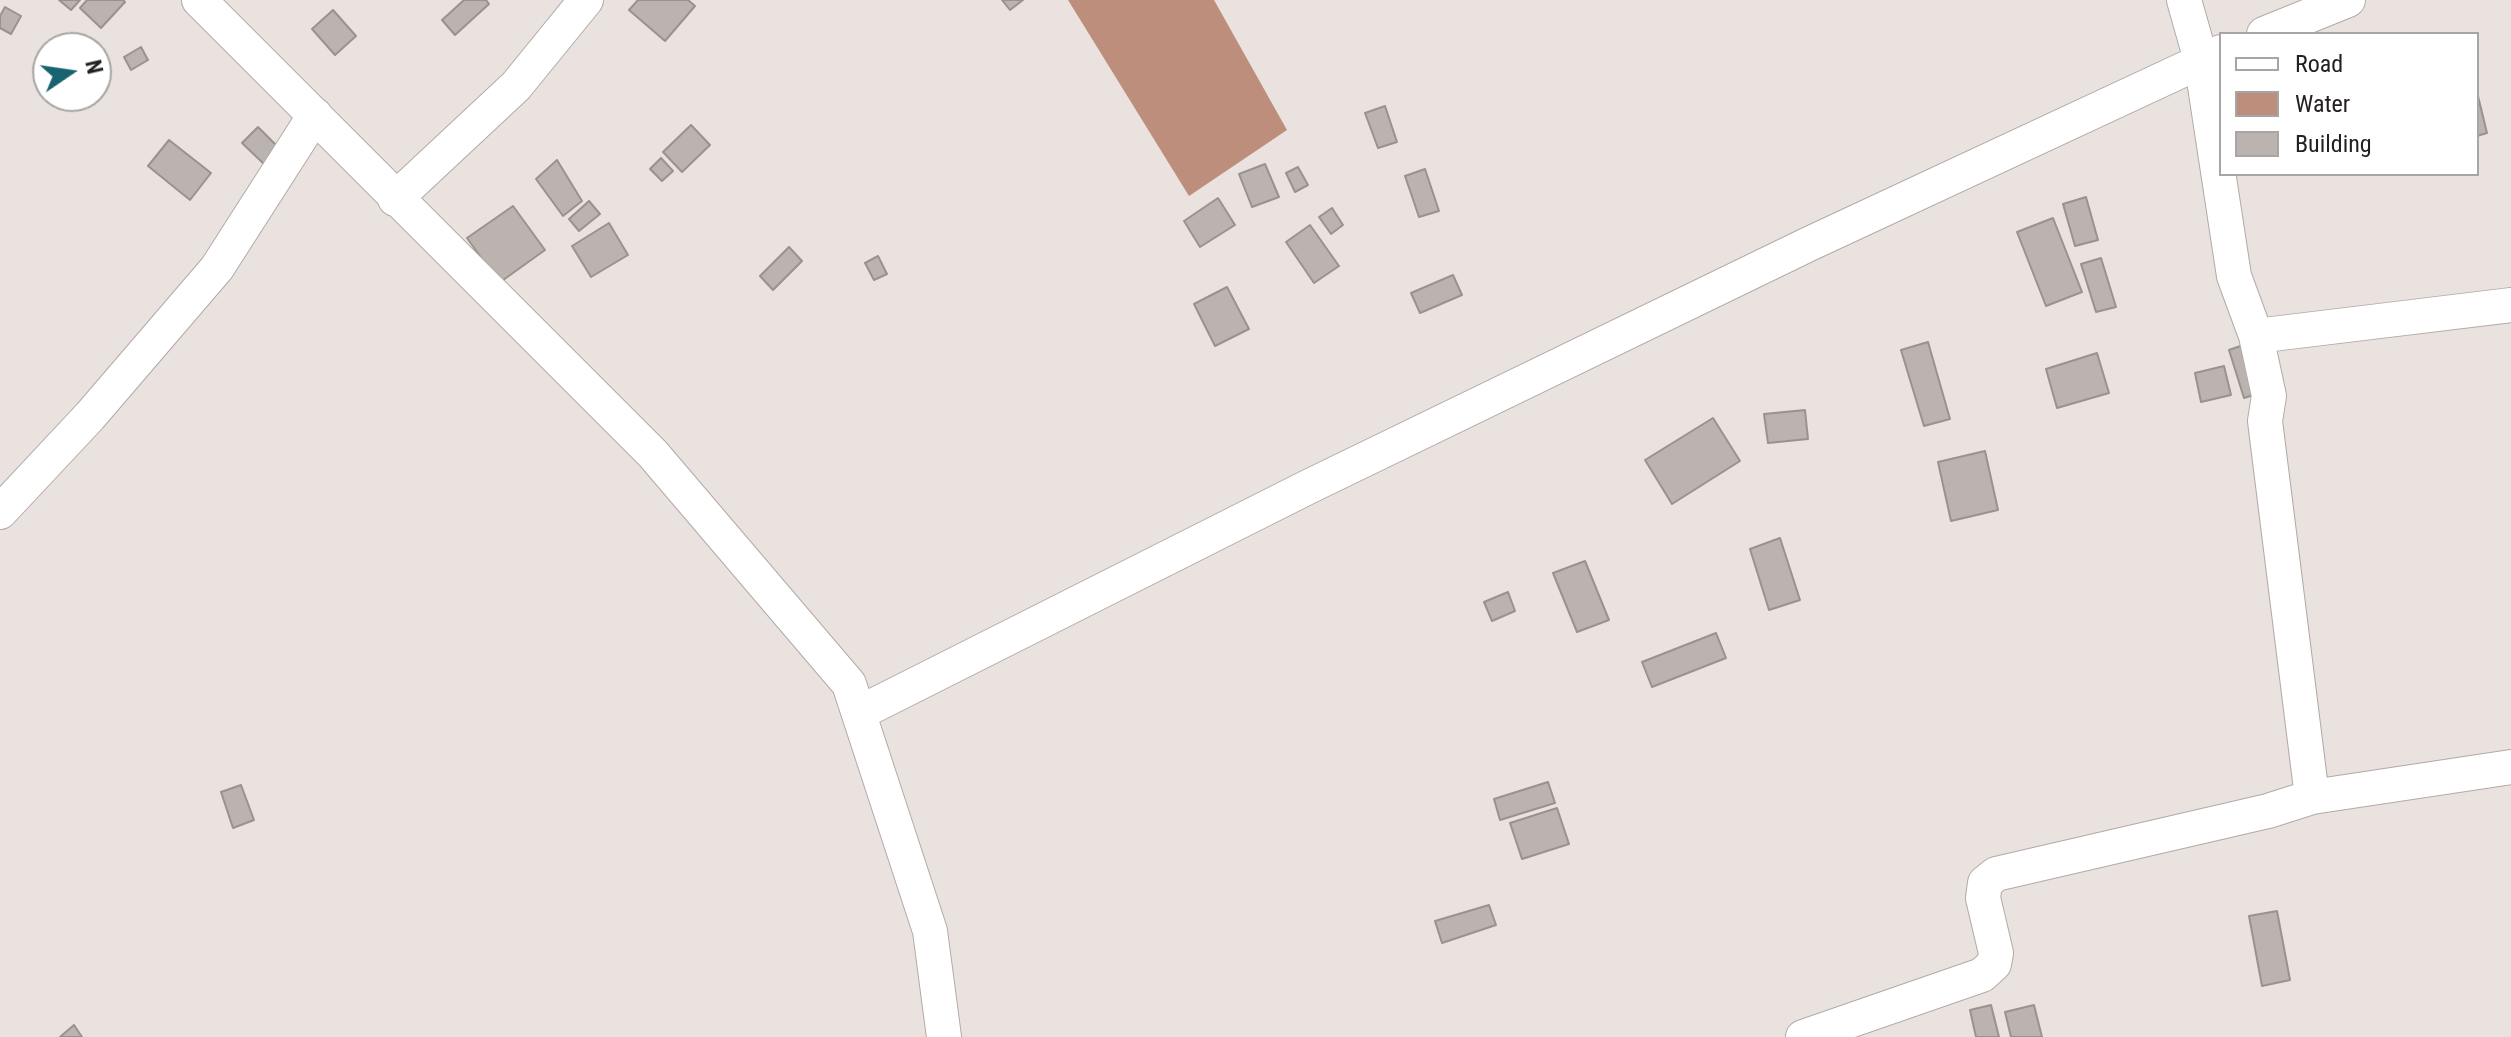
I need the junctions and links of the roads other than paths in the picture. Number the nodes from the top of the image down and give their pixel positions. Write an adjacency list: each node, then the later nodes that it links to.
1 (199, 0): 7 (street)
2 (586, 0): 10 (street)
3 (2184, 0): 6 (street)
4 (2348, 0): 5 (street)
5 (2269, 32)
6 (2211, 56): 8 (street); 14 (street)
7 (315, 115): 10 (street); 13 (street)
8 (2219, 133)
9 (2224, 176): 12 (street)
10 (395, 199): 14 (street)
11 (2511, 305): 12 (street)
12 (2256, 336): 16 (street)
13 (0, 512)
14 (861, 712): 17 (street)
15 (2511, 767): 16 (street)
16 (2312, 797): 18 (street)
17 (944, 1037)
18 (1803, 1037)

